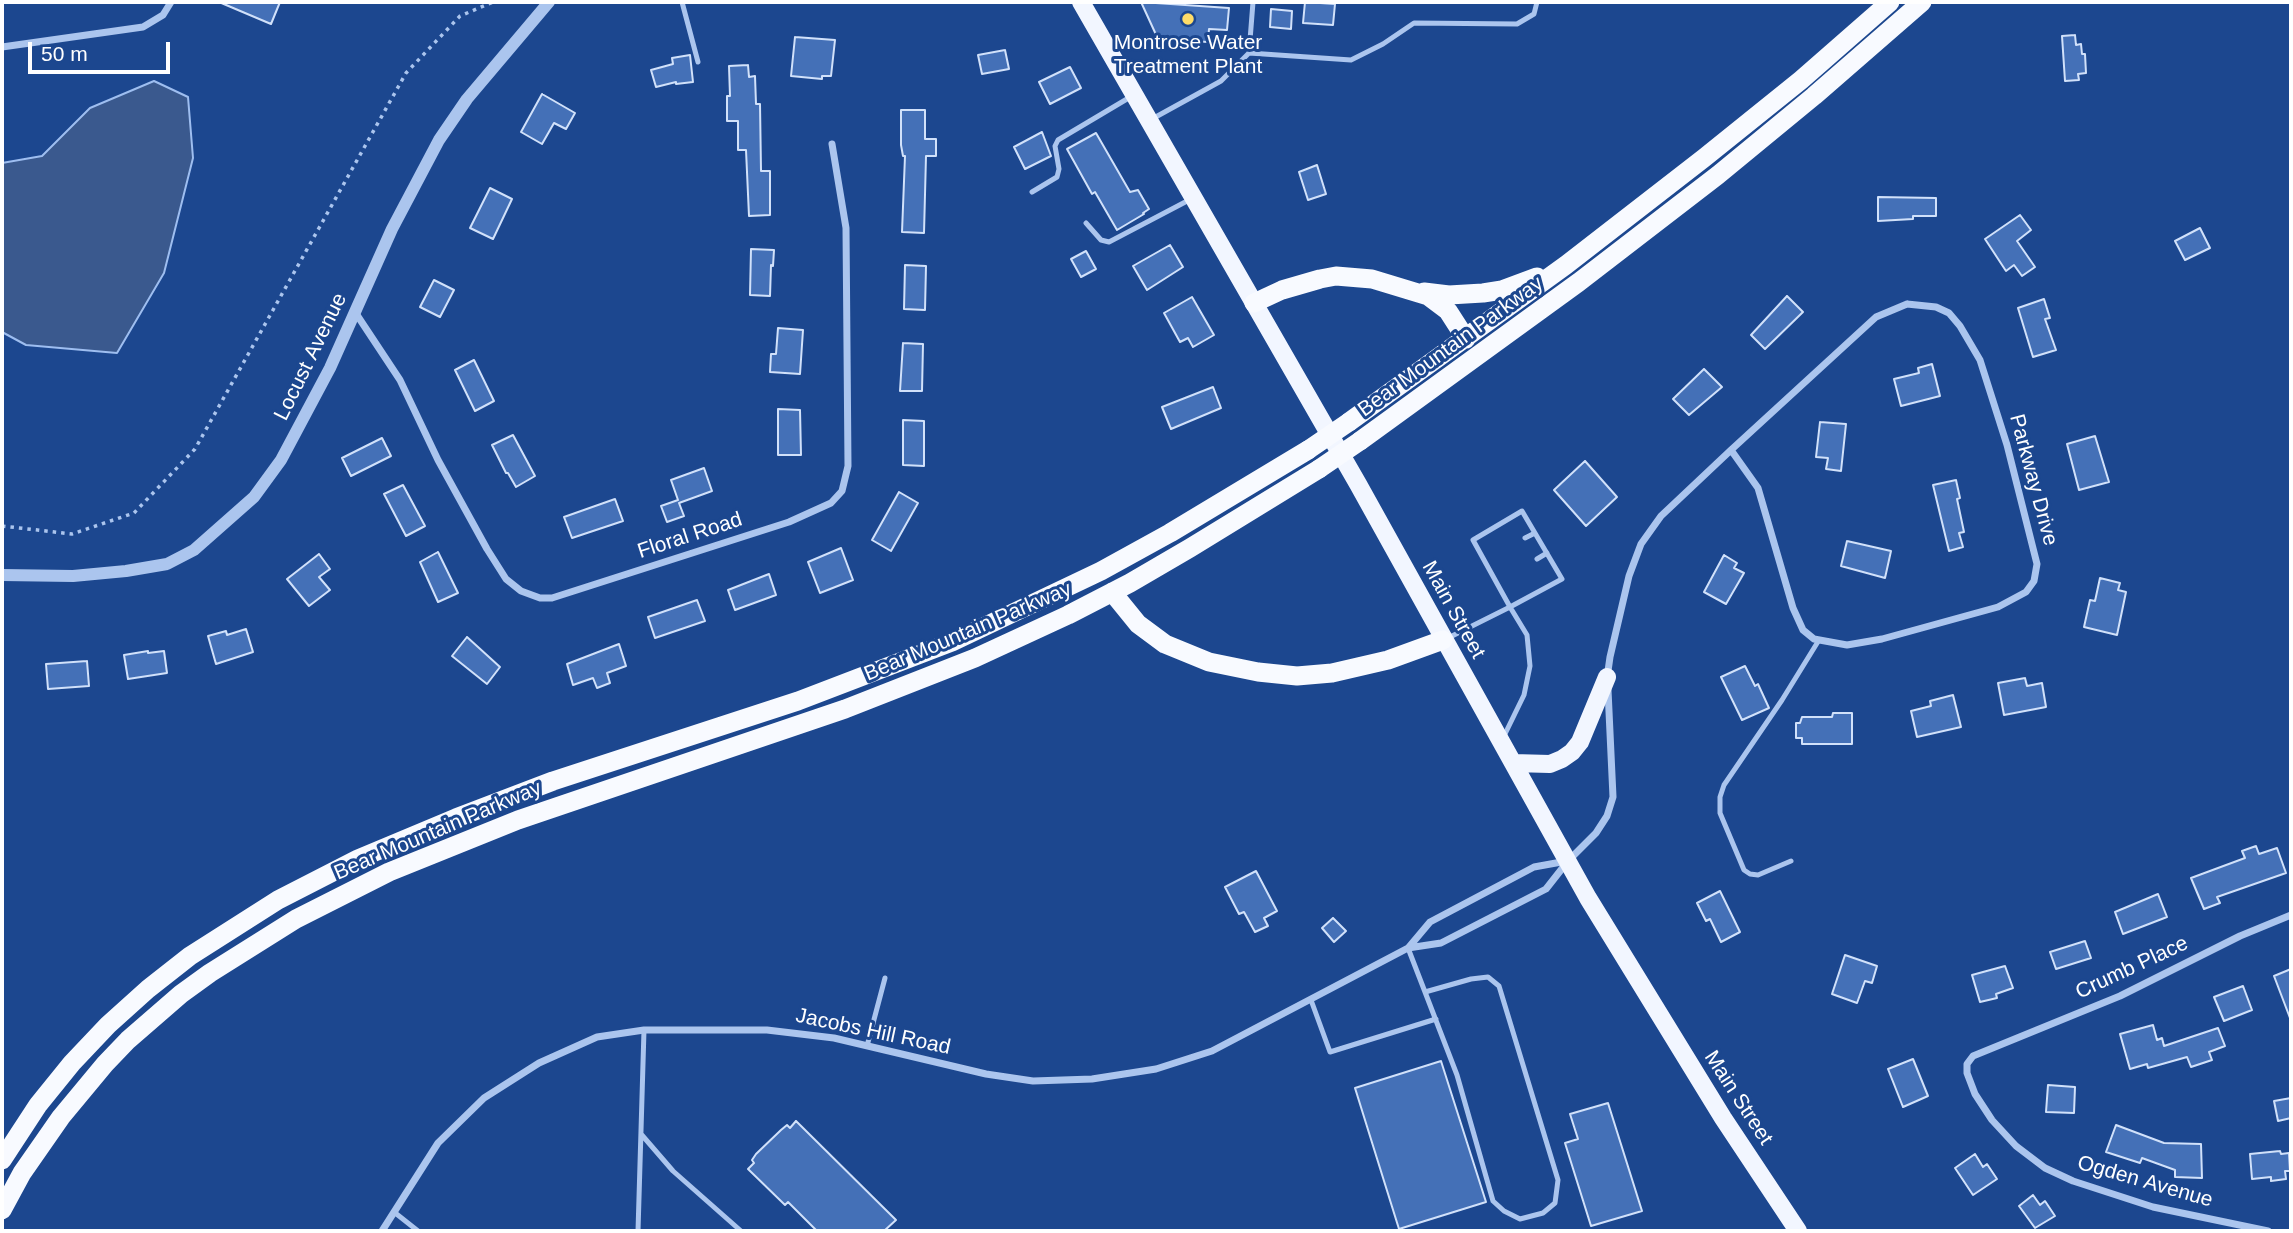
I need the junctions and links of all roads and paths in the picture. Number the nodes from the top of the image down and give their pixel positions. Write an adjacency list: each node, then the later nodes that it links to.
1 (171, 2): 10 (street)
2 (494, 2): 25 (path)
3 (549, 2): 22 (street, Locust Avenue)
4 (682, 2): 12 (lane)
5 (1081, 2): 13 (main road, Main Street)
6 (1253, 2): 11 (lane)
7 (1537, 2): 11 (lane)
8 (1890, 2): 19 (highway, Bear Mountain Parkway)
9 (1923, 2): 35 (highway, Bear Mountain Parkway, bridge)
10 (2, 47)
11 (1249, 53): 14 (lane)
12 (698, 62)
13 (1134, 94): 14 (main road, Main Street); 16 (lane)
14 (1150, 121): 17 (main road, Main Street)
15 (832, 144): 22 (street, Floral Road)
16 (1032, 192)
17 (1194, 198): 18 (lane); 21 (main road, Main Street)
18 (1086, 223)
19 (1566, 265): 20 (highway); 23 (highway, Bear Mountain Parkway)
20 (1416, 291): 21 (highway); 23 (highway)
21 (1254, 303): 37 (main road, Main Street)
22 (355, 311): 32 (street, Locust Avenue)
23 (1466, 339): 54 (highway, Bear Mountain Parkway, bridge)
24 (1731, 450): 38 (street); 38 (street, Parkway Drive); 39 (street, Parkway Drive)
25 (2, 526)
26 (1535, 533): 27 (lane); 28 (lane); 31 (lane)
27 (1525, 538)
28 (1547, 553): 30 (lane); 36 (lane)
29 (1491, 557): 31 (lane)
30 (1537, 559)
31 (1485, 561): 34 (lane)
32 (2, 575)
33 (1503, 578): 34 (lane)
34 (1496, 582): 36 (lane)
35 (1112, 592): 37 (highway); 55 (highway, Bear Mountain Parkway)
36 (1510, 607): 37 (lane); 40 (lane)
37 (1443, 640): 40 (main road, Main Street)
38 (1819, 640): 43 (lane)
39 (1607, 677): 41 (main road); 42 (street, Parkway Drive)
40 (1501, 742): 41 (main road, Main Street)
41 (1513, 763): 42 (main road, Main Street)
42 (1568, 861): 45 (street, Jacobs Hill Road); 45 (street, Jacobs Hill Road); 61 (main road, Main Street)
43 (1790, 861)
44 (2291, 915): 52 (street, Crumb Place)
45 (1408, 948): 47 (lane); 48 (street, Jacobs Hill Road)
46 (885, 978): 51 (lane)
47 (1425, 992): 49 (lane); 49 (lane)
48 (1311, 1000): 49 (lane); 51 (street, Jacobs Hill Road)
49 (1436, 1019)
50 (644, 1030): 51 (street, Jacobs Hill Road); 53 (lane); 56 (street, Jacobs Hill Road)
51 (867, 1046)
52 (1986, 1051): 62 (street, Ogden Avenue)
53 (641, 1134): 59 (lane); 60 (lane)
54 (2, 1160)
55 (2, 1210)
56 (394, 1212): 57 (street, Jacobs Hill Road); 58 (lane)
57 (382, 1231)
58 (418, 1231)
59 (638, 1231)
60 (741, 1231)
61 (1798, 1231)
62 (2268, 1231)

